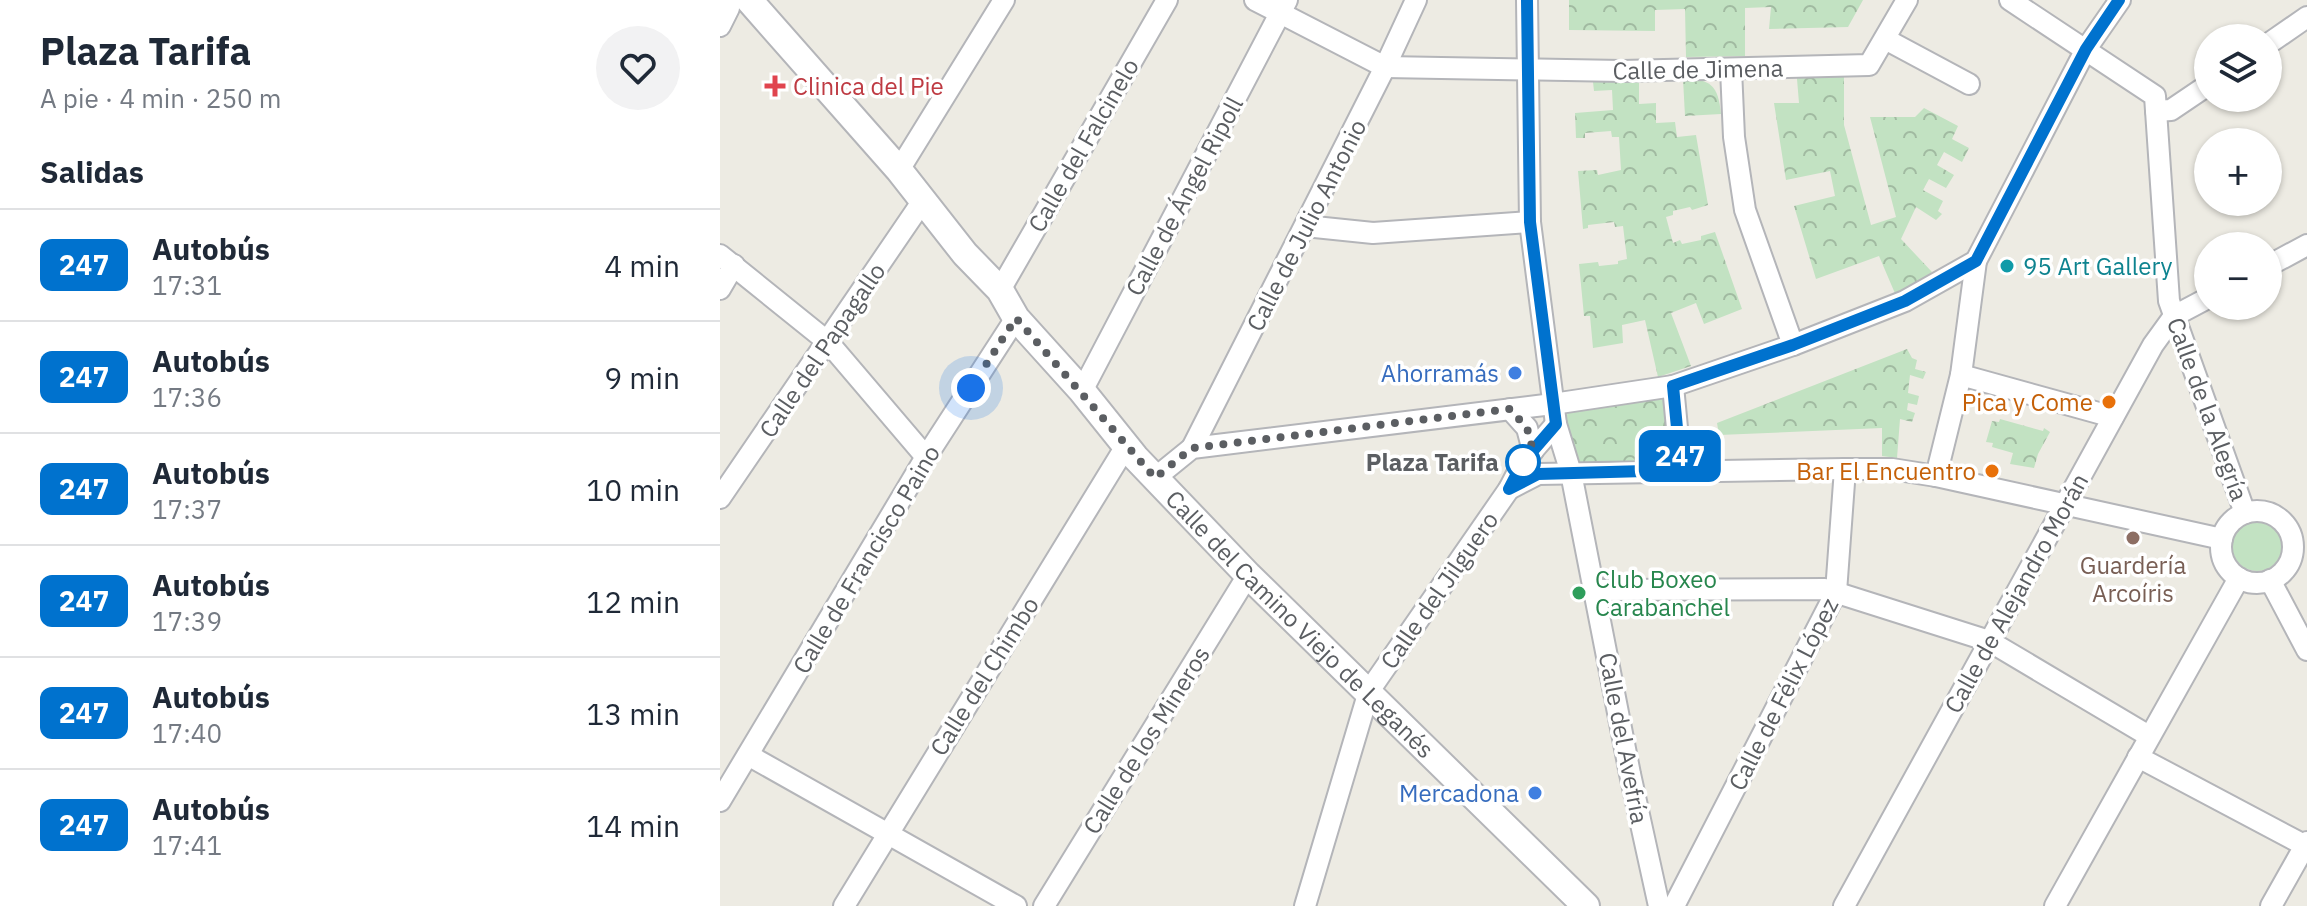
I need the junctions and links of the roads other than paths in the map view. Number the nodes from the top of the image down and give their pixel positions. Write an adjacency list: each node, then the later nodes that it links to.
1 (728, 0): 13 (street)
2 (749, 0): 23 (street, Calle del Camino Viejo de Leganés)
3 (1004, 0): 23 (street)
4 (1167, 0): 32 (street, Calle del Falcinelo)
5 (1255, 0): 11 (street)
6 (1416, 0): 17 (street, Calle de Julio Antonio)
7 (1527, 0): 19 (street, Calle del Avefría)
8 (1907, 0): 15 (street)
9 (2010, 0): 16 (street)
10 (2120, 0): 16 (street)
11 (1284, 7): 17 (street); 40 (street, Calle de Ángel Ripoll)
12 (2307, 17): 14 (street)
13 (720, 26)
14 (2282, 34)
15 (1885, 39): 18 (street, Calle de Jimena); 20 (street)
16 (2086, 49): 22 (street); 30 (street)
17 (1385, 67): 19 (street, Calle de Jimena); 26 (street, Calle de Julio Antonio)
18 (1731, 69): 19 (street, Calle de Jimena); 37 (street)
19 (1528, 72): 25 (street, Calle del Avefría)
20 (1969, 84)
21 (2194, 94): 22 (street)
22 (2156, 111): 34 (street, Calle de la Alegría)
23 (899, 170): 24 (street, Calle del Camino Viejo de Leganés)
24 (922, 202): 32 (street, Calle del Camino Viejo de Leganés); 36 (street, Calle del Papagallo)
25 (1530, 222): 26 (street); 42 (street, Calle del Avefría)
26 (1305, 226): 45 (street, Calle de Julio Antonio)
27 (2307, 245): 28 (street)
28 (2282, 258)
29 (727, 260): 31 (street); 36 (street)
30 (1976, 261): 37 (street); 38 (street)
31 (720, 289)
32 (1000, 290): 35 (street, Calle del Camino Viejo de Leganés)
33 (2194, 305): 34 (street, Calle de Alejandro Morán)
34 (2174, 316): 43 (street, Calle de Alejandro Morán); 56 (street, Calle de la Alegría)
35 (1016, 318): 40 (street, Calle del Camino Viejo de Leganés); 47 (street, Calle de Francisco Paino)
36 (828, 342): 47 (street); 54 (street, Calle del Papagallo)
37 (1793, 345): 39 (street)
38 (1961, 375): 43 (street); 51 (street)
39 (1673, 386): 42 (street); 49 (street)
40 (1082, 391): 44 (street, Calle del Camino Viejo de Leganés)
41 (1510, 409): 42 (street); 45 (street); 46 (street)
42 (1554, 414): 46 (street, Calle del Jilguero); 50 (street, Calle del Avefría)
43 (2113, 417): 55 (street, Calle de Alejandro Morán)
44 (1126, 446): 52 (street, Calle del Camino Viejo de Leganés); 71 (street, Calle del Chimbo)
45 (1192, 448): 52 (street)
46 (1533, 451): 53 (street, Calle del Jilguero)
47 (926, 457): 68 (street, Calle de Francisco Paino)
48 (1845, 469): 49 (street, Calle del Jilguero); 51 (street, Calle del Jilguero); 63 (street, Calle de Félix López)
49 (1681, 470): 50 (street, Calle del Jilguero)
50 (1571, 473): 53 (street, Calle del Jilguero); 62 (street, Calle del Avefría)
51 (1936, 476): 55 (street, Calle del Jilguero)
52 (1155, 478): 59 (street, Calle del Camino Viejo de Leganés)
53 (1509, 489): 66 (street, Calle del Jilguero)
54 (720, 498)
55 (2065, 505): 58 (street, Calle del Jilguero); 64 (street, Calle de Alejandro Morán)
56 (2245, 513): 57 (street); 58 (street)
57 (2299, 529): 61 (street)
58 (2222, 539): 60 (street)
59 (1248, 575): 66 (street, Calle del Camino Viejo de Leganés); 75 (street, Calle de los Mineros)
60 (2239, 578): 61 (street); 67 (street)
61 (2270, 580): 65 (street)
62 (1595, 590): 63 (street); 78 (street, Calle del Avefría)
63 (1836, 592): 64 (street); 79 (street, Calle de Félix López)
64 (1989, 641): 67 (street); 80 (street, Calle de Alejandro Morán)
65 (2307, 650)
66 (1369, 691): 76 (street, Calle del Jilguero); 77 (street, Calle del Camino Viejo de Leganés)
67 (2149, 736): 69 (street)
68 (748, 755): 70 (street, Calle de Francisco Paino); 71 (street)
69 (2138, 757): 72 (street); 81 (street)
70 (720, 801)
71 (887, 833): 73 (street, Calle del Chimbo); 74 (street)
72 (2306, 844): 82 (street)
73 (844, 906)
74 (1016, 906)
75 (1044, 906)
76 (1305, 906)
77 (1586, 906)
78 (1659, 906)
79 (1674, 906)
80 (1844, 906)
81 (2055, 906)
82 (2271, 906)

